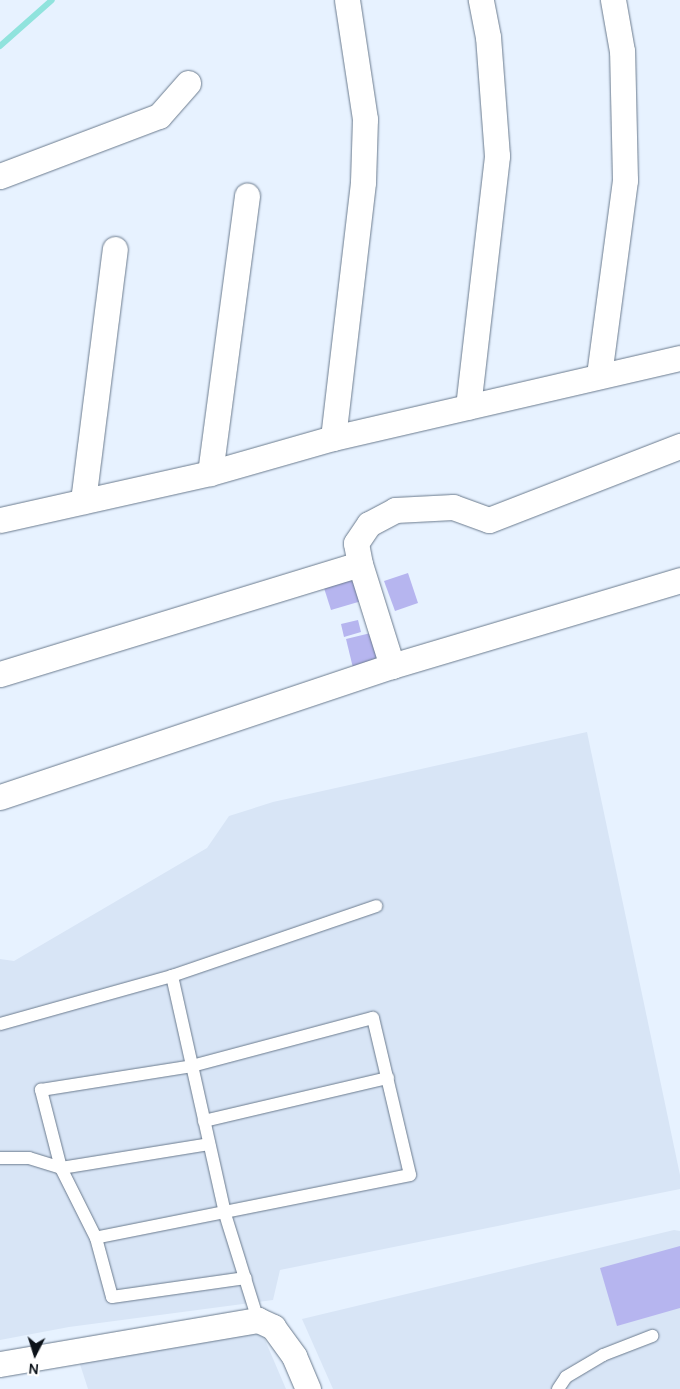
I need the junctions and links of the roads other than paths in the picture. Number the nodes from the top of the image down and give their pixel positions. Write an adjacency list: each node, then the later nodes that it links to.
1 (347, 0): 11 (street)
2 (482, 0): 10 (street)
3 (613, 0): 9 (street)
4 (188, 83): 5 (street)
5 (0, 176)
6 (247, 195): 13 (street)
7 (115, 249): 14 (street)
8 (680, 358): 9 (street)
9 (599, 375): 10 (street)
10 (468, 407): 11 (street)
11 (333, 438): 13 (street)
12 (680, 446): 16 (street)
13 (210, 473): 14 (street)
14 (83, 501): 15 (street)
15 (0, 520)
16 (360, 564): 18 (street); 19 (street)
17 (680, 580): 18 (street)
18 (392, 666): 20 (street)
19 (0, 674)
20 (0, 797)
21 (376, 906): 22 (lane)
22 (172, 976): 23 (lane); 24 (lane)
23 (0, 1024)
24 (192, 1066): 25 (lane); 26 (lane); 29 (lane)
25 (388, 1078): 26 (lane); 30 (lane)
26 (204, 1121): 27 (lane)
27 (209, 1144): 29 (lane); 30 (lane)
28 (0, 1158): 29 (lane)
29 (61, 1168): 31 (lane)
30 (225, 1214): 31 (lane); 32 (lane)
31 (96, 1238): 32 (lane)
32 (246, 1278): 33 (lane)
33 (258, 1320): 35 (street); 36 (street)
34 (652, 1336): 37 (lane)
35 (0, 1364)
36 (308, 1389)
37 (558, 1389)

